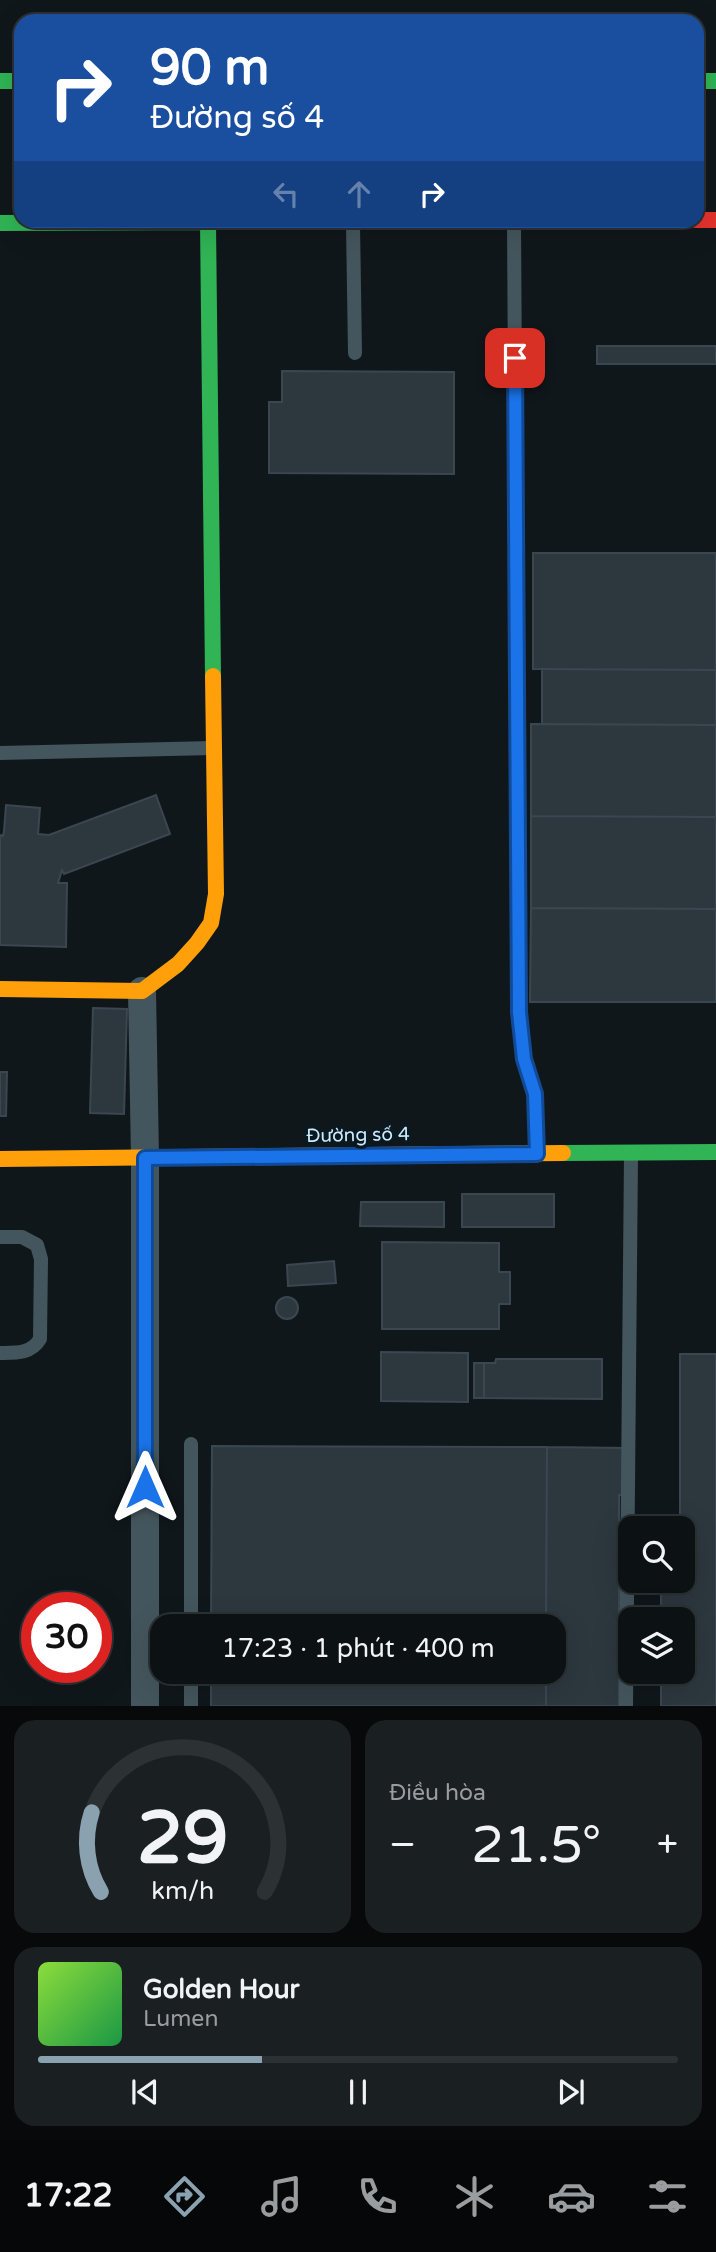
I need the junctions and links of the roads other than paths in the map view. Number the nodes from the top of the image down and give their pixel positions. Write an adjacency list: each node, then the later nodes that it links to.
1 (208, 228): 5 (street)
2 (353, 228): 4 (lane)
3 (514, 228): 11 (lane)
4 (355, 353)
5 (214, 748): 6 (lane); 8 (street)
6 (0, 753)
7 (0, 989): 8 (street)
8 (142, 991): 12 (street)
9 (716, 1152): 10 (street, Đường số 4)
10 (631, 1153): 11 (street, Đường số 4); 21 (lane)
11 (537, 1154): 12 (street, Đường số 4)
12 (145, 1158): 13 (street, Đường số 4); 19 (street)
13 (0, 1159)
14 (0, 1237): 15 (lane)
15 (0, 1353)
16 (191, 1444): 17 (lane)
17 (191, 1614)
18 (191, 1684): 20 (lane)
19 (145, 1706)
20 (191, 1706)
21 (626, 1706)

